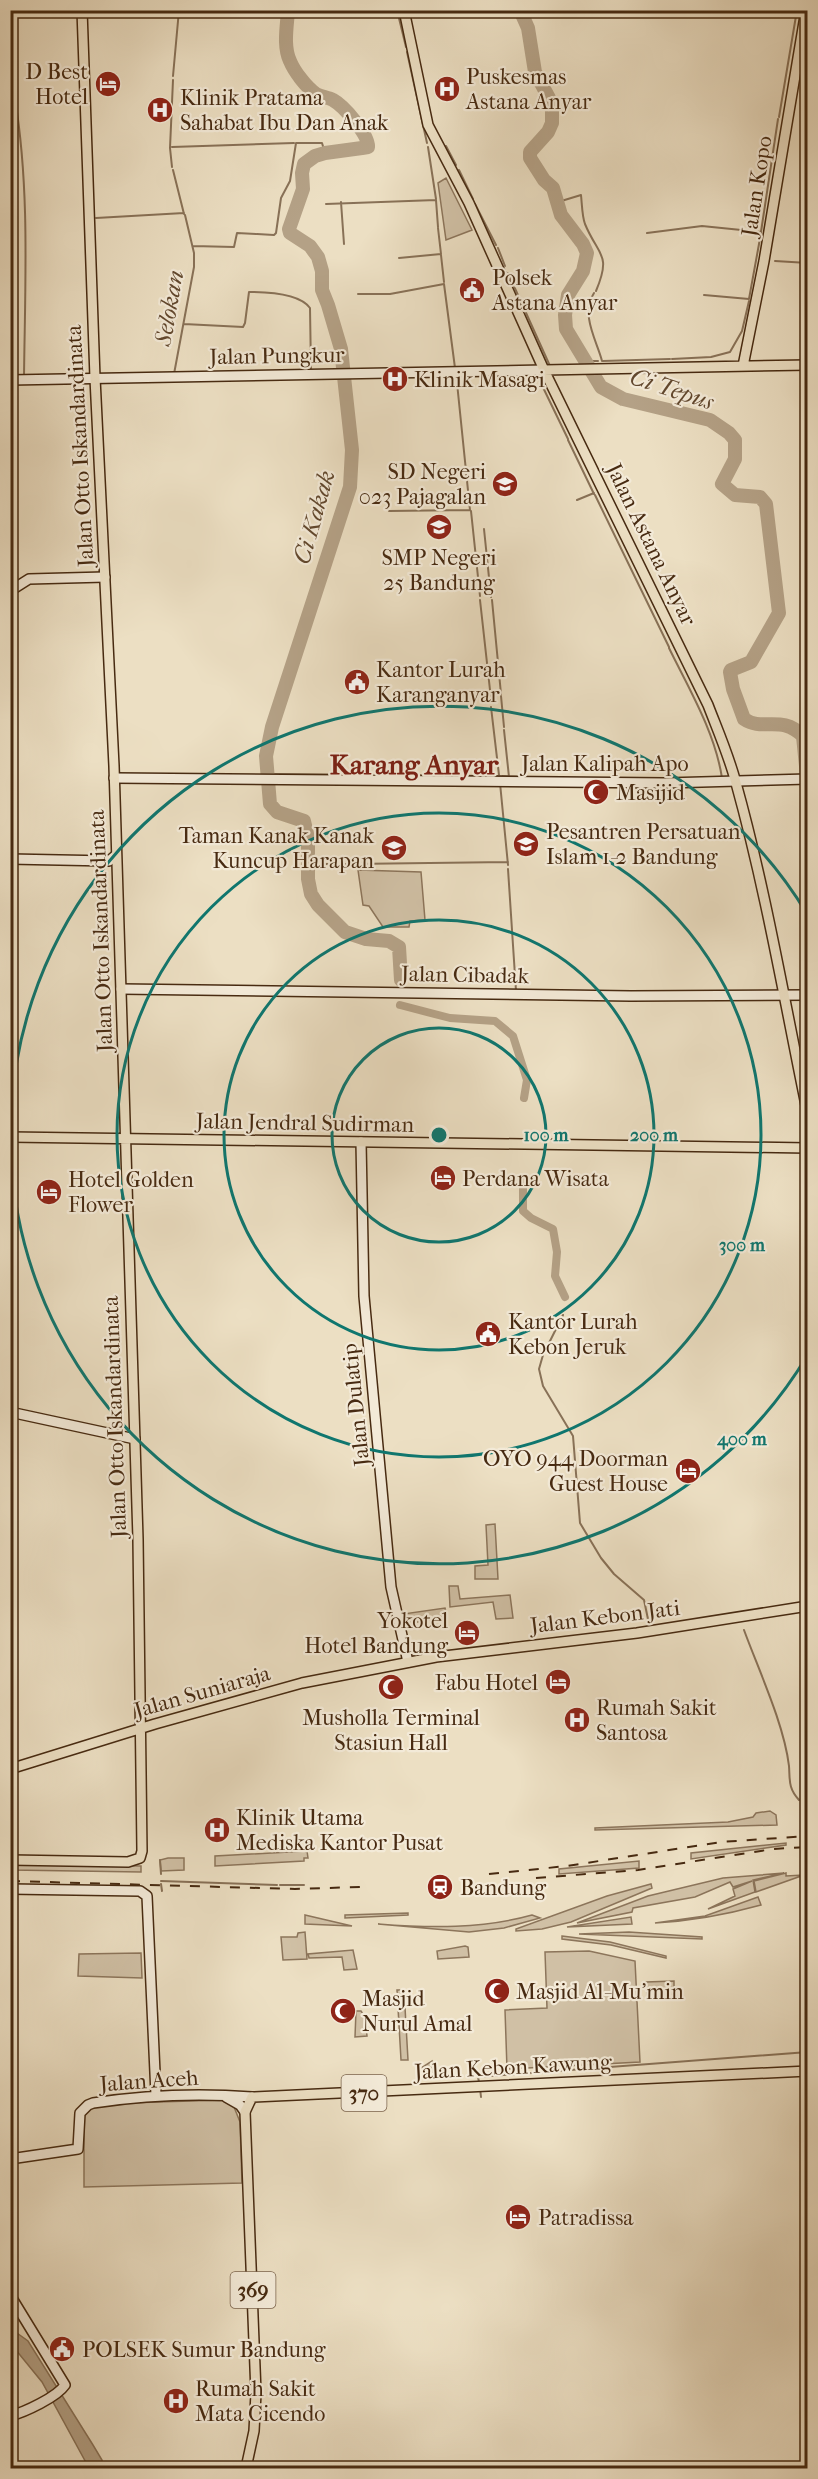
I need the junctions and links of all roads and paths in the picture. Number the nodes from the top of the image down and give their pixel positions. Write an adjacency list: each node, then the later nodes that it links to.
1 (82, 10): 7 (main road, Jalan Otto Iskandardinata)
2 (404, 10): 6 (main road, Jalan Astana Anyar)
3 (806, 10): 5 (main road, Jalan Kopo)
4 (807, 365): 5 (main road)
5 (742, 366): 6 (main road)
6 (544, 370): 7 (street, Jalan Pungkur); 13 (main road, Jalan Astana Anyar)
7 (95, 378): 8 (street, Jalan Pungkur); 9 (main road, Jalan Otto Iskandardinata)
8 (10, 380)
9 (105, 577): 10 (street); 11 (main road, Jalan Otto Iskandardinata)
10 (10, 591)
11 (114, 778): 13 (street, Jalan Kalipah Apo); 14 (main road, Jalan Otto Iskandardinata)
12 (803, 779): 13 (street, Jalan Kalipah Apo)
13 (736, 781): 18 (main road, Jalan Astana Anyar)
14 (116, 859): 15 (street); 16 (main road, Jalan Otto Iskandardinata)
15 (10, 860)
16 (121, 989): 18 (street, Jalan Cibadak); 21 (main road, Jalan Otto Iskandardinata)
17 (807, 995): 18 (street, Jalan Cibadak)
18 (782, 996): 19 (main road, Jalan Astana Anyar)
19 (807, 1114)
20 (10, 1137): 21 (main road, Jalan Jendral Sudirman)
21 (126, 1138): 22 (main road, Jalan Jendral Sudirman); 25 (main road, Jalan Otto Iskandardinata)
22 (361, 1142): 23 (main road, Jalan Jendral Sudirman); 27 (street, Jalan Dulatip)
23 (807, 1148)
24 (10, 1412): 25 (street)
25 (135, 1439): 28 (main road, Jalan Otto Iskandardinata)
26 (807, 1606): 27 (main road, Jalan Kebon Jati)
27 (408, 1662): 28 (main road, Jalan Suniaraja)
28 (140, 1730): 29 (main road, Jalan Suniaraja); 30 (main road, Jalan Otto Iskandardinata)
29 (10, 1769)
30 (10, 1860)
31 (10, 1889): 33 (street)
32 (807, 2072): 35 (main road, Jalan Kebon Kawung / 370)
33 (156, 2095): 34 (street, Jalan Aceh); 37 (street, Jalan Aceh)
34 (221, 2095): 35 (street, Jalan Kebon Kawung); 36 (street)
35 (252, 2097): 36 (main road, 369)
36 (245, 2112): 40 (main road, 369)
37 (10, 2159)
38 (10, 2295): 39 (street)
39 (10, 2416)
40 (246, 2469)

